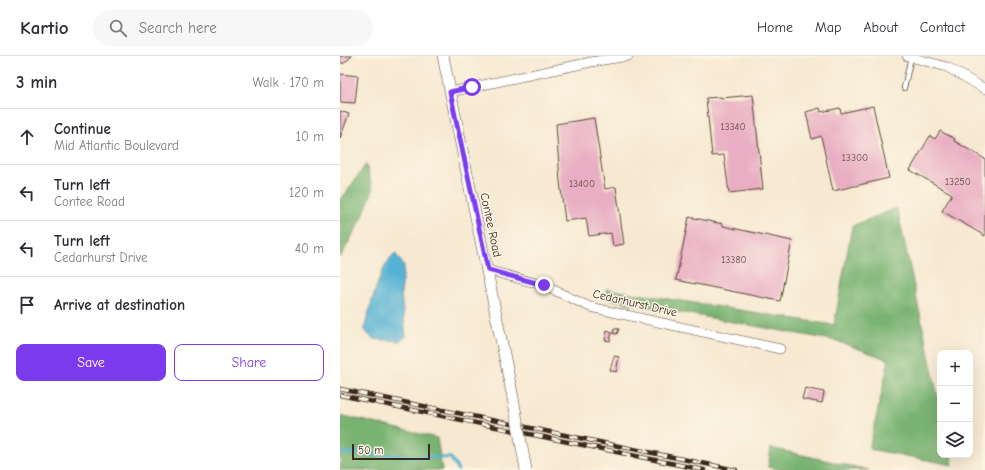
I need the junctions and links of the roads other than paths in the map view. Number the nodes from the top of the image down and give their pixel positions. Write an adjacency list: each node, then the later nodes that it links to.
1 (443, 56): 6 (street, Contee Road)
2 (628, 56): 6 (street)
3 (909, 57): 4 (lane); 5 (street)
4 (904, 88)
5 (985, 89)
6 (450, 92): 7 (street, Contee Road)
7 (488, 270): 8 (street, Cedarhurst Drive); 9 (street, Contee Road, bridge)
8 (780, 349)
9 (526, 470)

